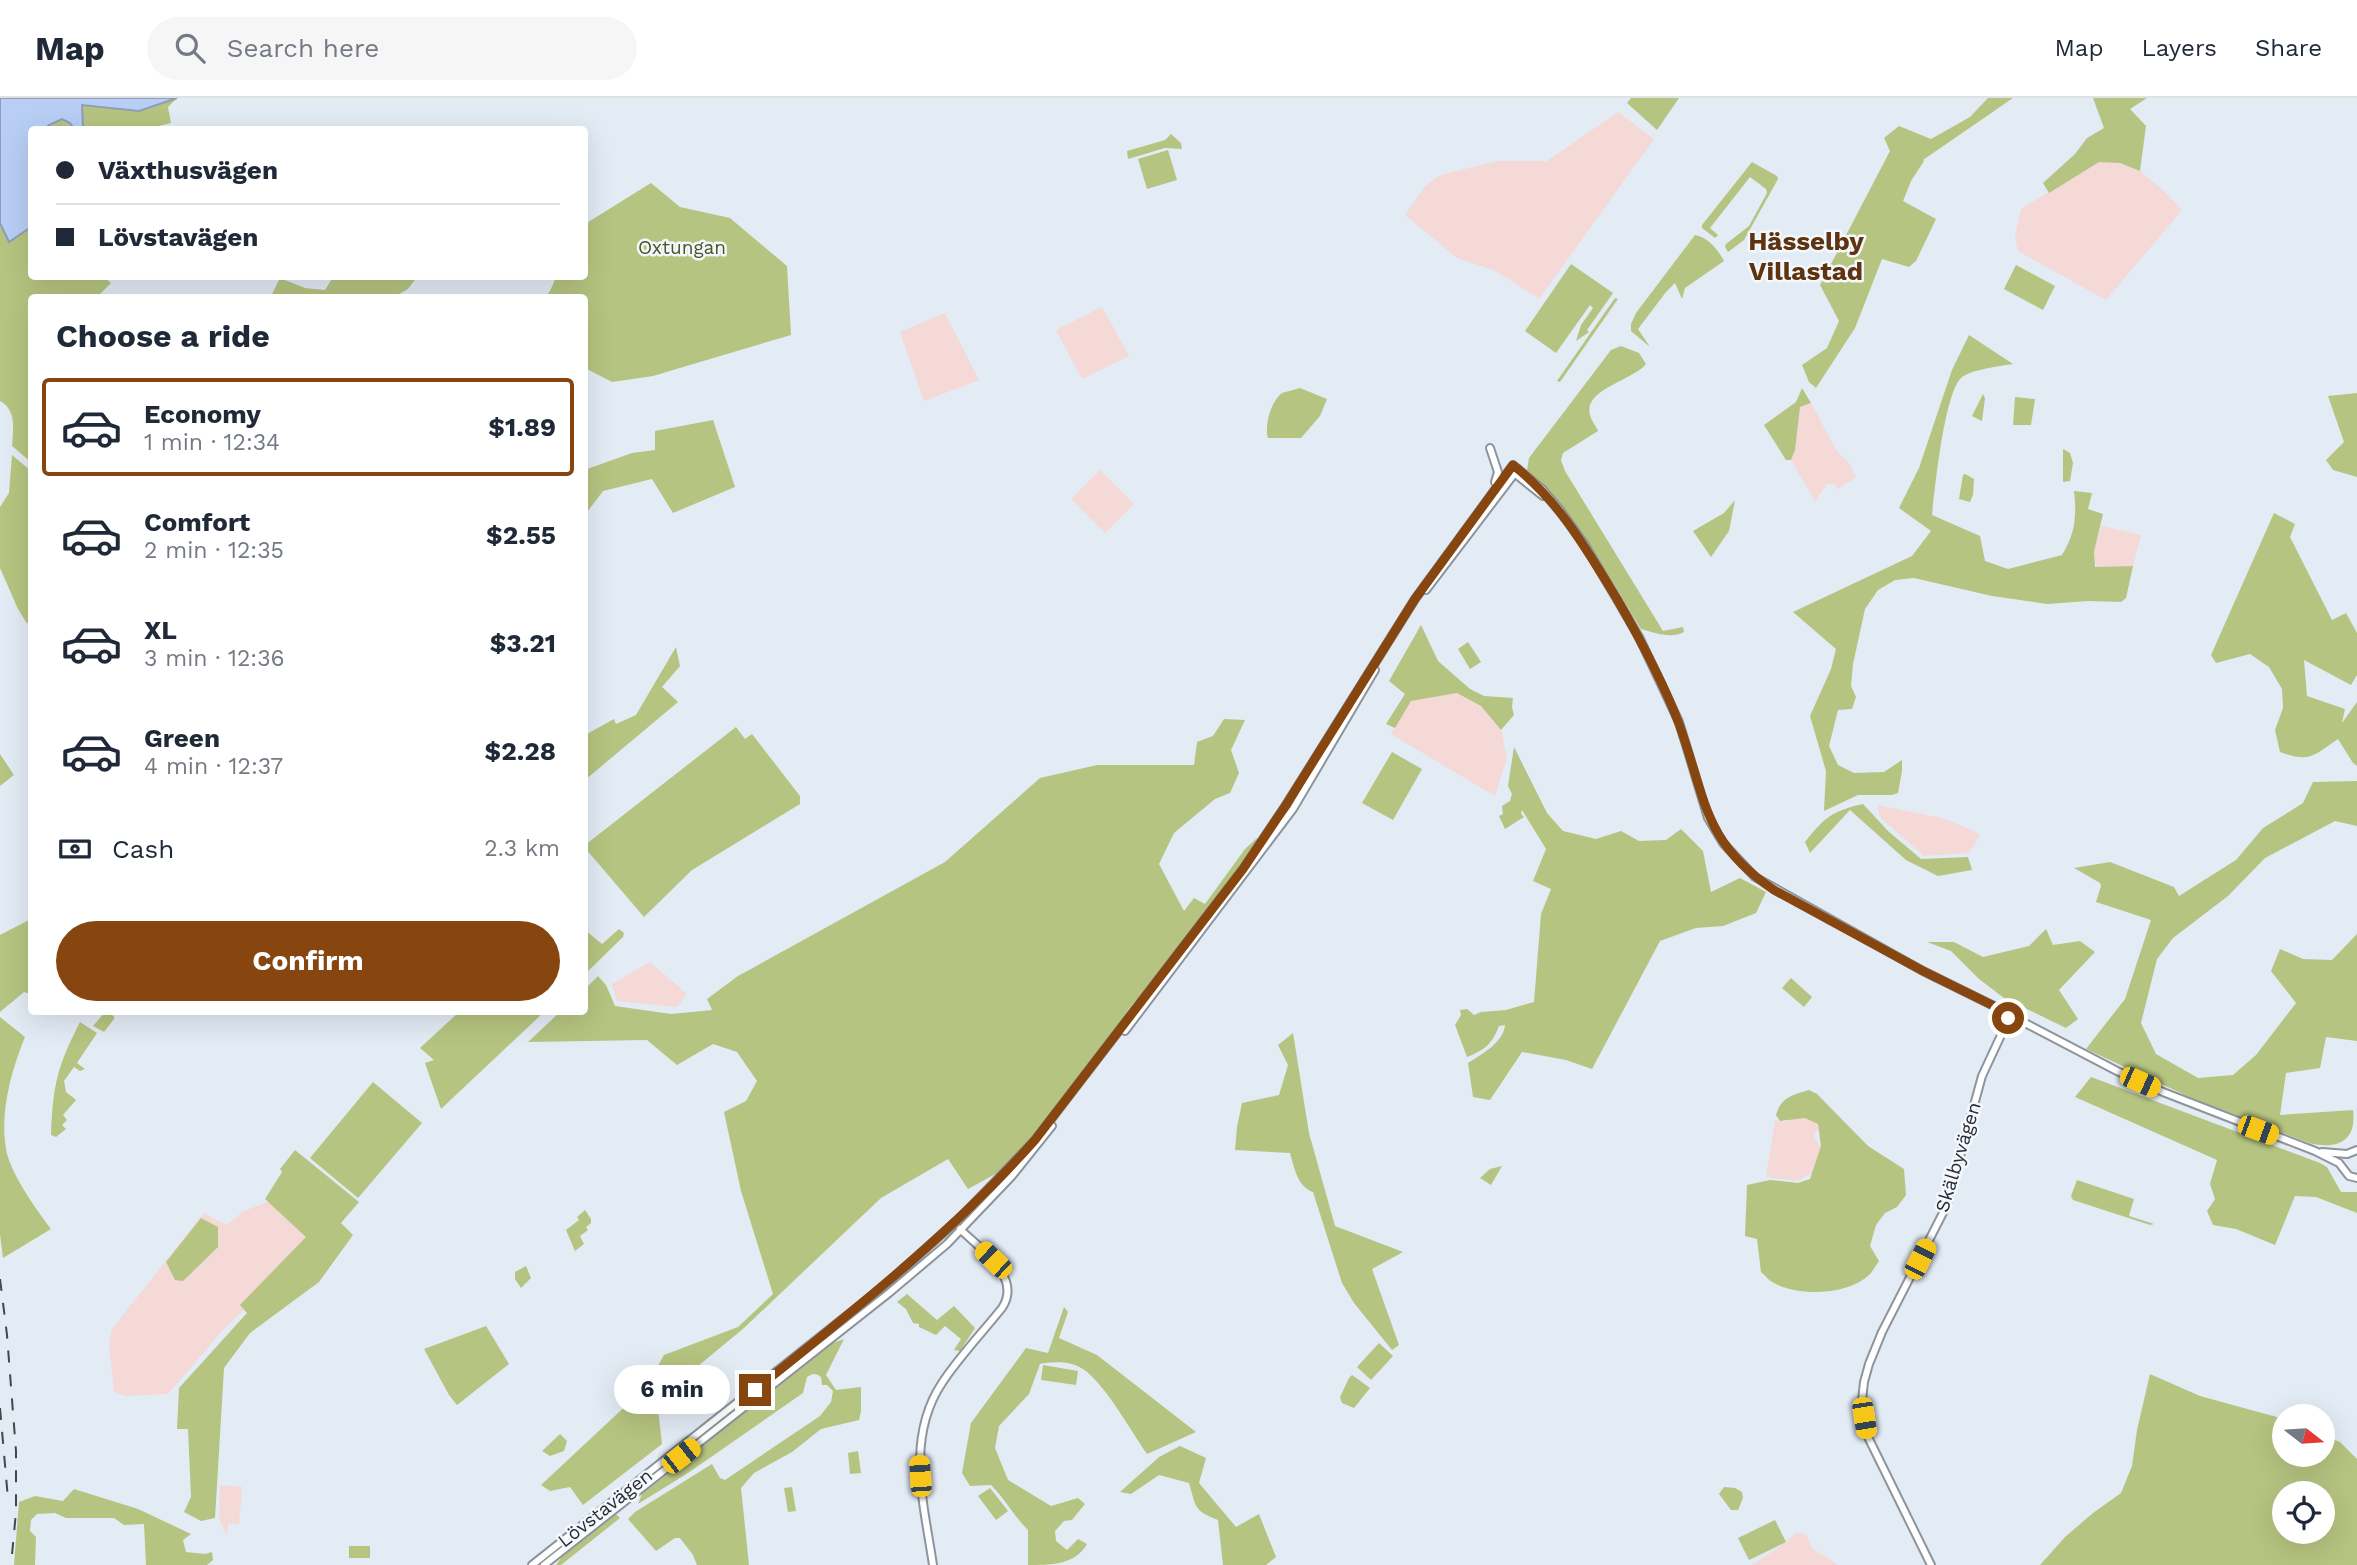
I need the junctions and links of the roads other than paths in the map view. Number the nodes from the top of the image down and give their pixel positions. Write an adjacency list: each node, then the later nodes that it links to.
1 (1490, 448): 4 (street)
2 (1514, 469): 3 (street); 4 (street, Lövstavägen); 5 (street); 6 (street, Lövstavägen)
3 (1530, 485): 5 (street); 6 (street)
4 (1489, 496): 13 (street, Lövstavägen)
5 (1553, 503): 7 (street)
6 (1491, 505): 14 (street, Lövstavägen)
7 (2008, 1018): 9 (street); 18 (street, Skälbyvägen)
8 (2357, 1150): 10 (street)
9 (2315, 1151): 10 (street); 11 (street)
10 (2347, 1154): 11 (street)
11 (2343, 1167): 12 (street)
12 (2357, 1178)
13 (954, 1223): 14 (street); 15 (street, Lövstavägen)
14 (961, 1230): 16 (street, Lövstavägen); 17 (street)
15 (532, 1565)
16 (544, 1565)
17 (933, 1565)
18 (1931, 1565)

